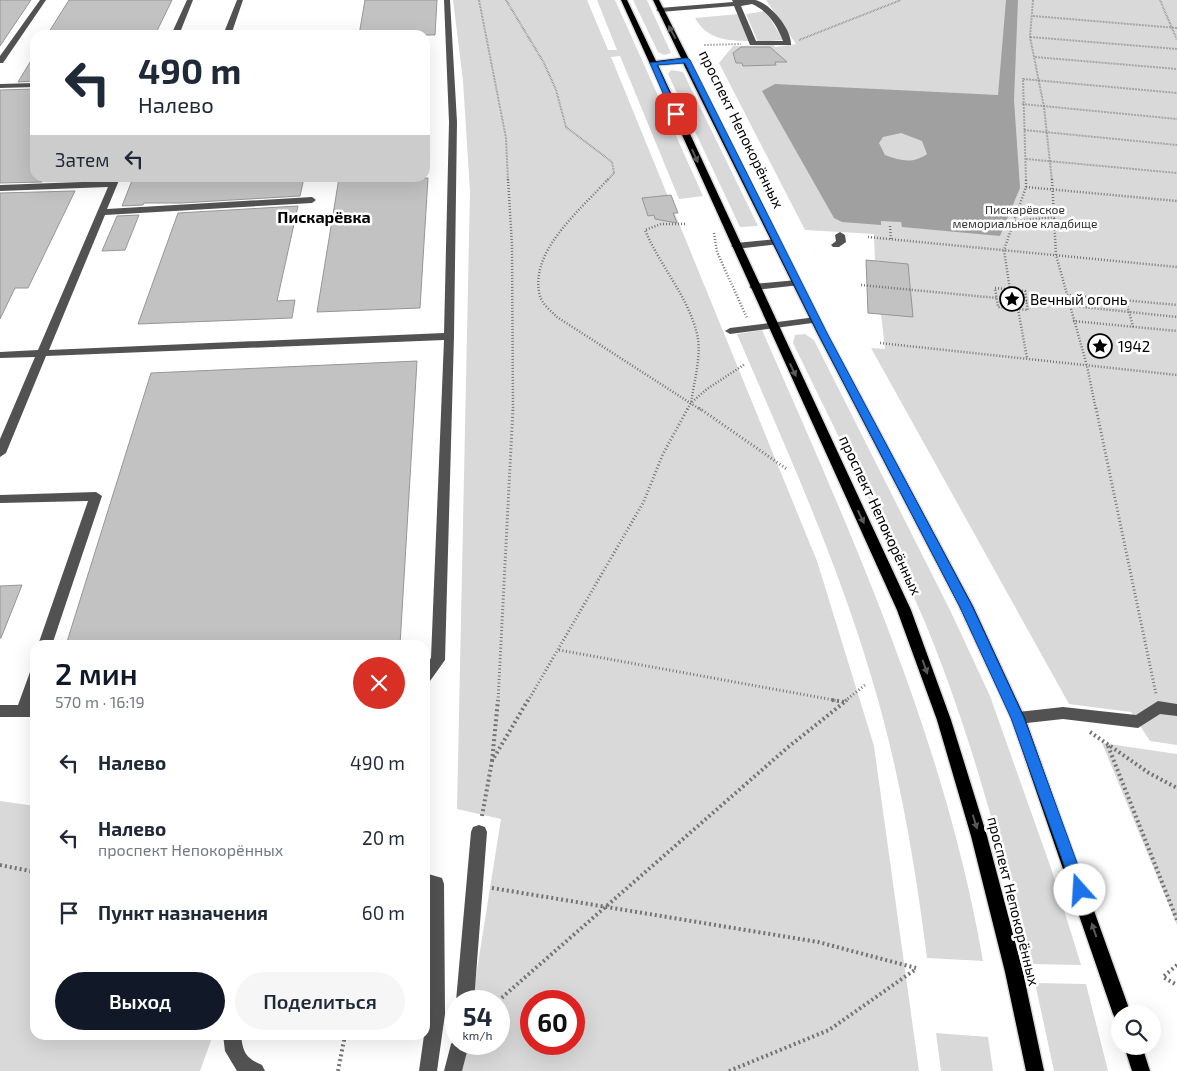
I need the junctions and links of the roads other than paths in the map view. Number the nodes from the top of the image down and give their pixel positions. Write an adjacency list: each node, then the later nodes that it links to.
1 (43, 0): 12 (lane)
2 (190, 0): 9 (lane)
3 (240, 0): 10 (lane)
4 (447, 0): 30 (lane)
5 (624, 0): 13 (main road, проспект Непокорённых)
6 (656, 0): 8 (main road, проспект Непокорённых)
7 (736, 2): 7 (lane); 8 (lane)
8 (660, 10): 11 (main road, проспект Непокорённых, one-way to 8)
9 (177, 30)
10 (229, 30)
11 (687, 60): 13 (main road); 22 (main road, проспект Непокорённых)
12 (0, 61)
13 (653, 63): 24 (main road, проспект Непокорённых, one-way to 24)
14 (30, 85): 15 (lane)
15 (0, 86)
16 (98, 182): 18 (lane)
17 (114, 182): 20 (lane)
18 (0, 188)
19 (312, 200): 20 (lane)
20 (102, 212): 31 (lane)
21 (840, 235): 23 (lane)
22 (777, 242): 24 (lane); 25 (main road, проспект Непокорённых)
23 (836, 245)
24 (736, 246): 26 (main road, проспект Непокорённых)
25 (797, 283): 26 (lane); 27 (main road, проспект Непокорённых)
26 (754, 287): 28 (main road, проспект Непокорённых)
27 (816, 320): 28 (lane); 40 (main road, проспект Непокорённых)
28 (773, 326): 29 (lane); 51 (main road, проспект Непокорённых, one-way to 51)
29 (730, 331)
30 (449, 336): 31 (lane); 36 (lane)
31 (43, 353): 32 (lane); 33 (lane)
32 (0, 355)
33 (0, 453)
34 (0, 499): 35 (lane)
35 (47, 640)
36 (430, 670)
37 (1177, 710): 40 (lane)
38 (0, 711): 39 (lane)
39 (29, 711)
40 (1018, 718): 44 (main road, проспект Непокорённых, one-way to 40)
41 (479, 832): 43 (lane)
42 (430, 882): 49 (lane)
43 (466, 990)
44 (1119, 1005)
45 (233, 1040): 48 (lane)
46 (457, 1055): 50 (lane)
47 (1136, 1055): 52 (main road)
48 (256, 1071)
49 (428, 1071)
50 (453, 1071)
51 (1035, 1071)
52 (1141, 1071)

